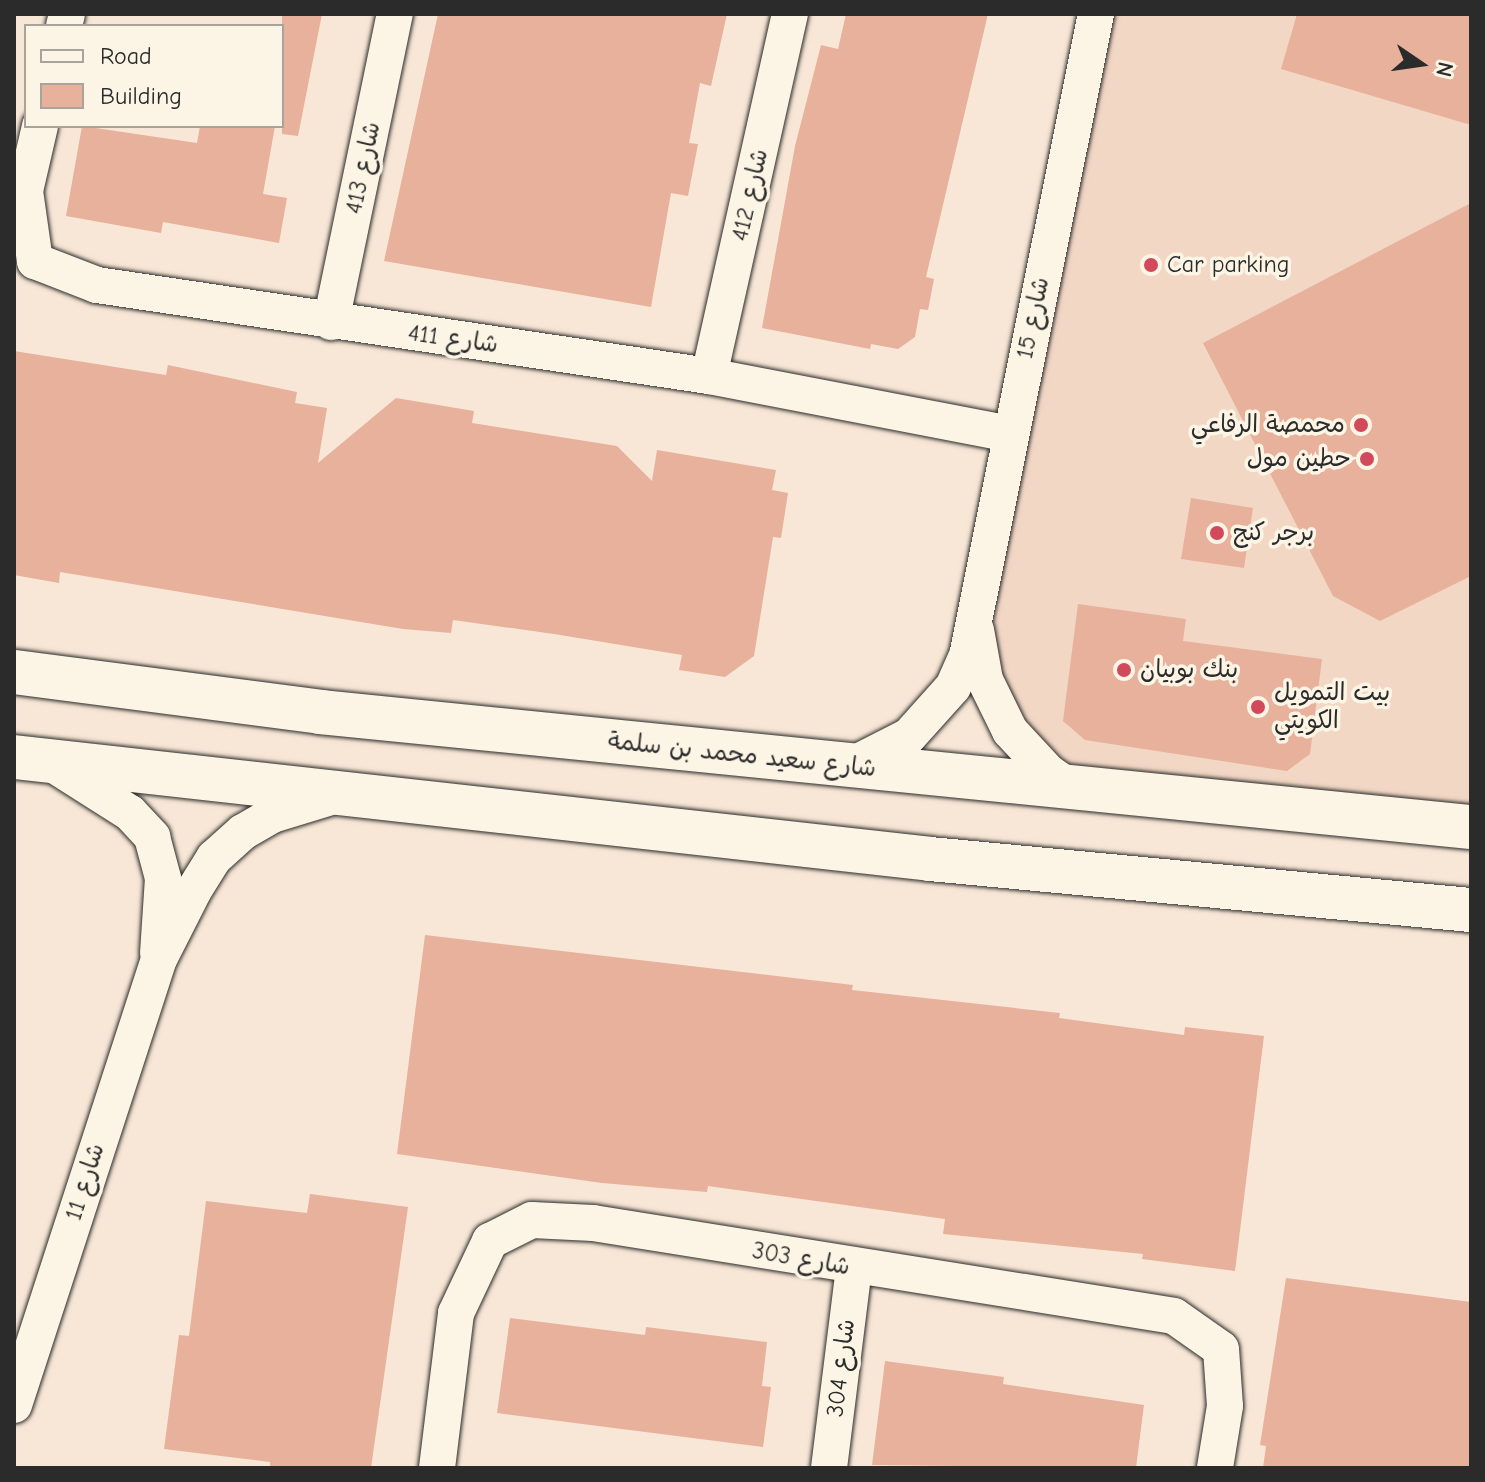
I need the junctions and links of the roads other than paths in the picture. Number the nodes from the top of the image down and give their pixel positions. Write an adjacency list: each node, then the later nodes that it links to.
1 (395, 14): 5 (street, شارع 413)
2 (790, 14): 6 (street, شارع 412)
3 (1096, 14): 7 (street, شارع 15)
4 (40, 128): 5 (street, شارع 411)
5 (331, 322): 6 (street, شارع 411)
6 (709, 376): 7 (street, شارع 411)
7 (1009, 434): 8 (street, شارع 15)
8 (975, 624): 11 (street, شارع 15); 12 (street, شارع 15)
9 (14, 672): 11 (street, شارع سعيد محمد بن سلمة)
10 (31, 759): 13 (street); 16 (street, شارع 11)
11 (850, 766): 12 (street, شارع سعيد محمد بن سلمة)
12 (1071, 788): 14 (street, شارع سعيد محمد بن سلمة)
13 (340, 794): 15 (street); 16 (street, شارع 11)
14 (1471, 827)
15 (1471, 910)
16 (159, 959): 18 (street, شارع 11)
17 (854, 1268): 20 (street, شارع 303); 21 (street, شارع 304); 22 (street, شارع 303)
18 (29, 1305): 19 (street, شارع 11)
19 (14, 1405)
20 (437, 1468)
21 (829, 1468)
22 (1215, 1468)

